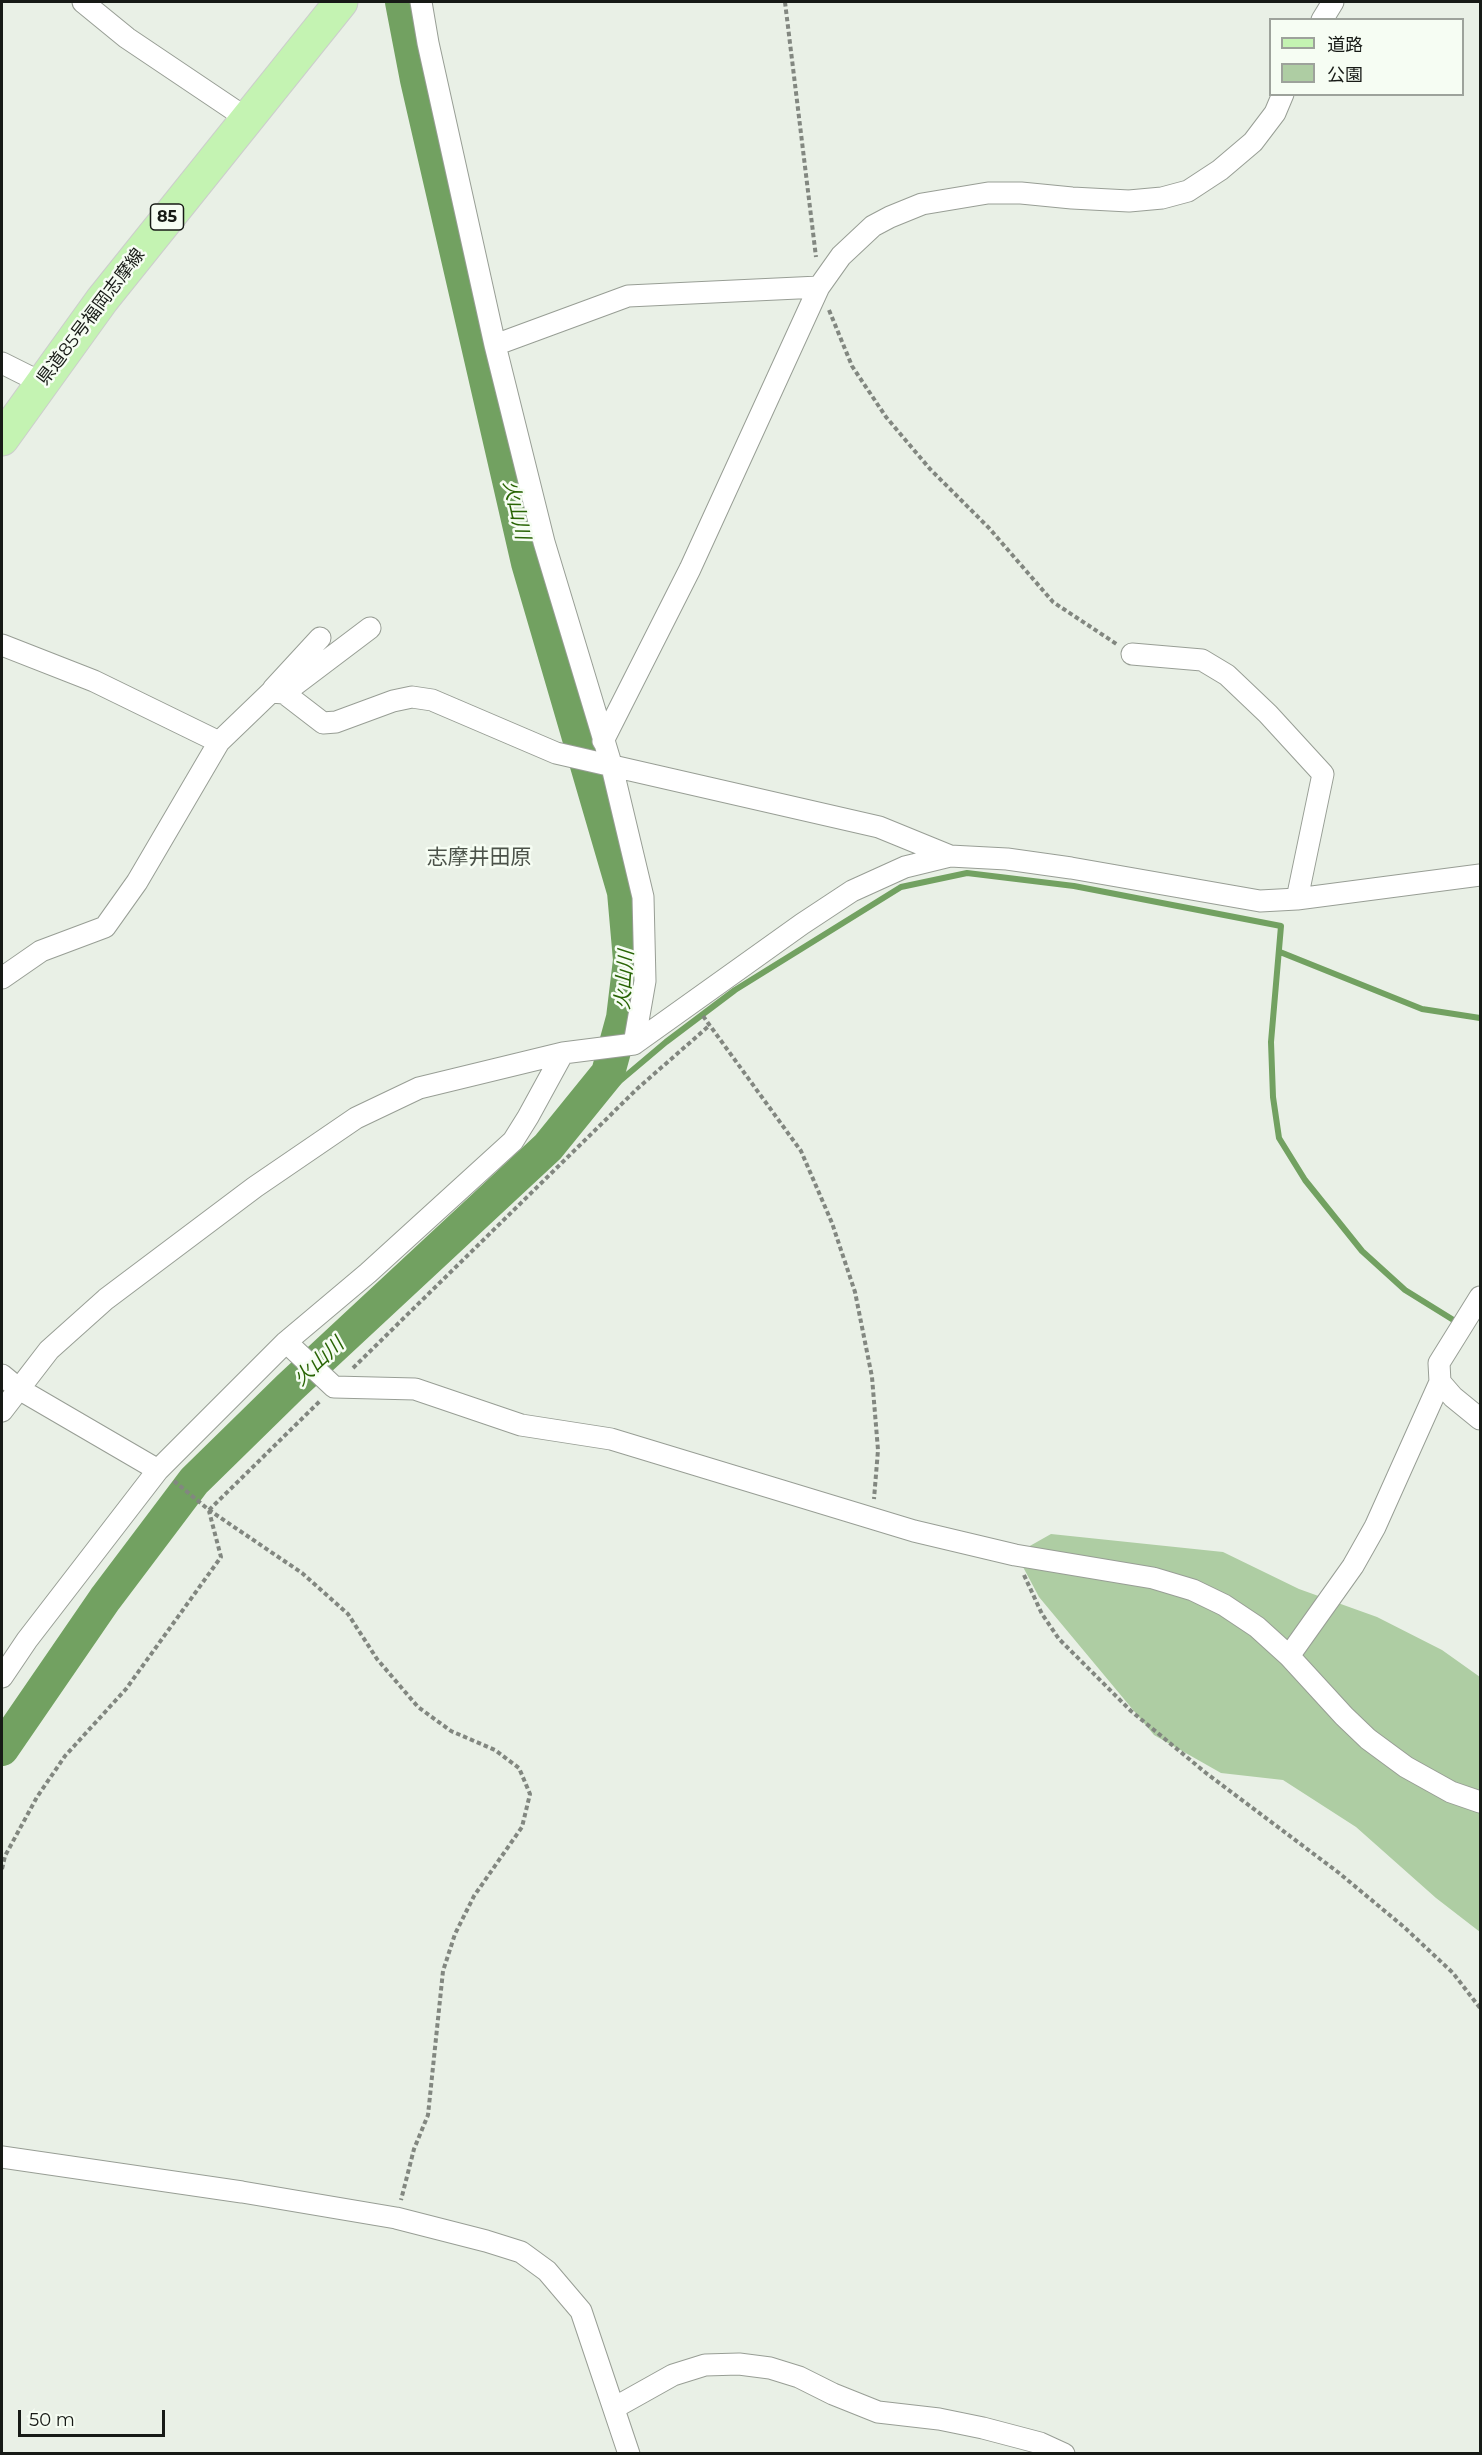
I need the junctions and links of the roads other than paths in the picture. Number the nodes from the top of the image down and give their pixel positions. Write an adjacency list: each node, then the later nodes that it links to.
1 (83, 2): 7 (street)
2 (341, 2): 7 (main road, 県道85号福岡志摩線 / 85)
3 (421, 2): 9 (street)
4 (1333, 2): 5 (street)
5 (1323, 18)
6 (1282, 96): 8 (street)
7 (246, 118): 11 (main road, 県道85号福岡志摩線 / 85)
8 (819, 287): 9 (street); 18 (street)
9 (495, 345): 18 (street)
10 (2, 363): 11 (street)
11 (42, 383): 12 (main road, 県道85号福岡志摩線 / 85)
12 (2, 439)
13 (370, 628): 17 (street)
14 (320, 638): 17 (street)
15 (2, 645): 19 (street)
16 (1132, 654): 23 (street)
17 (277, 692): 19 (street); 20 (street)
18 (603, 741): 20 (street)
19 (219, 742): 24 (street)
20 (612, 767): 21 (street); 25 (street)
21 (950, 855): 23 (street); 25 (street)
22 (1480, 876): 23 (street)
23 (1298, 899)
24 (2, 978)
25 (634, 1044): 26 (street)
26 (563, 1053): 28 (street); 31 (street)
27 (1480, 1297): 30 (street)
28 (291, 1347): 34 (street); 35 (street)
29 (2, 1375): 31 (street)
30 (1440, 1382): 33 (street); 35 (street)
31 (19, 1389): 32 (street); 34 (street)
32 (2, 1411)
33 (1480, 1419)
34 (163, 1473): 36 (street)
35 (1289, 1656): 37 (street)
36 (2, 1677)
37 (1480, 1802)
38 (2, 2157): 39 (street)
39 (614, 2408): 40 (street); 41 (street)
40 (629, 2454)
41 (1064, 2454)

